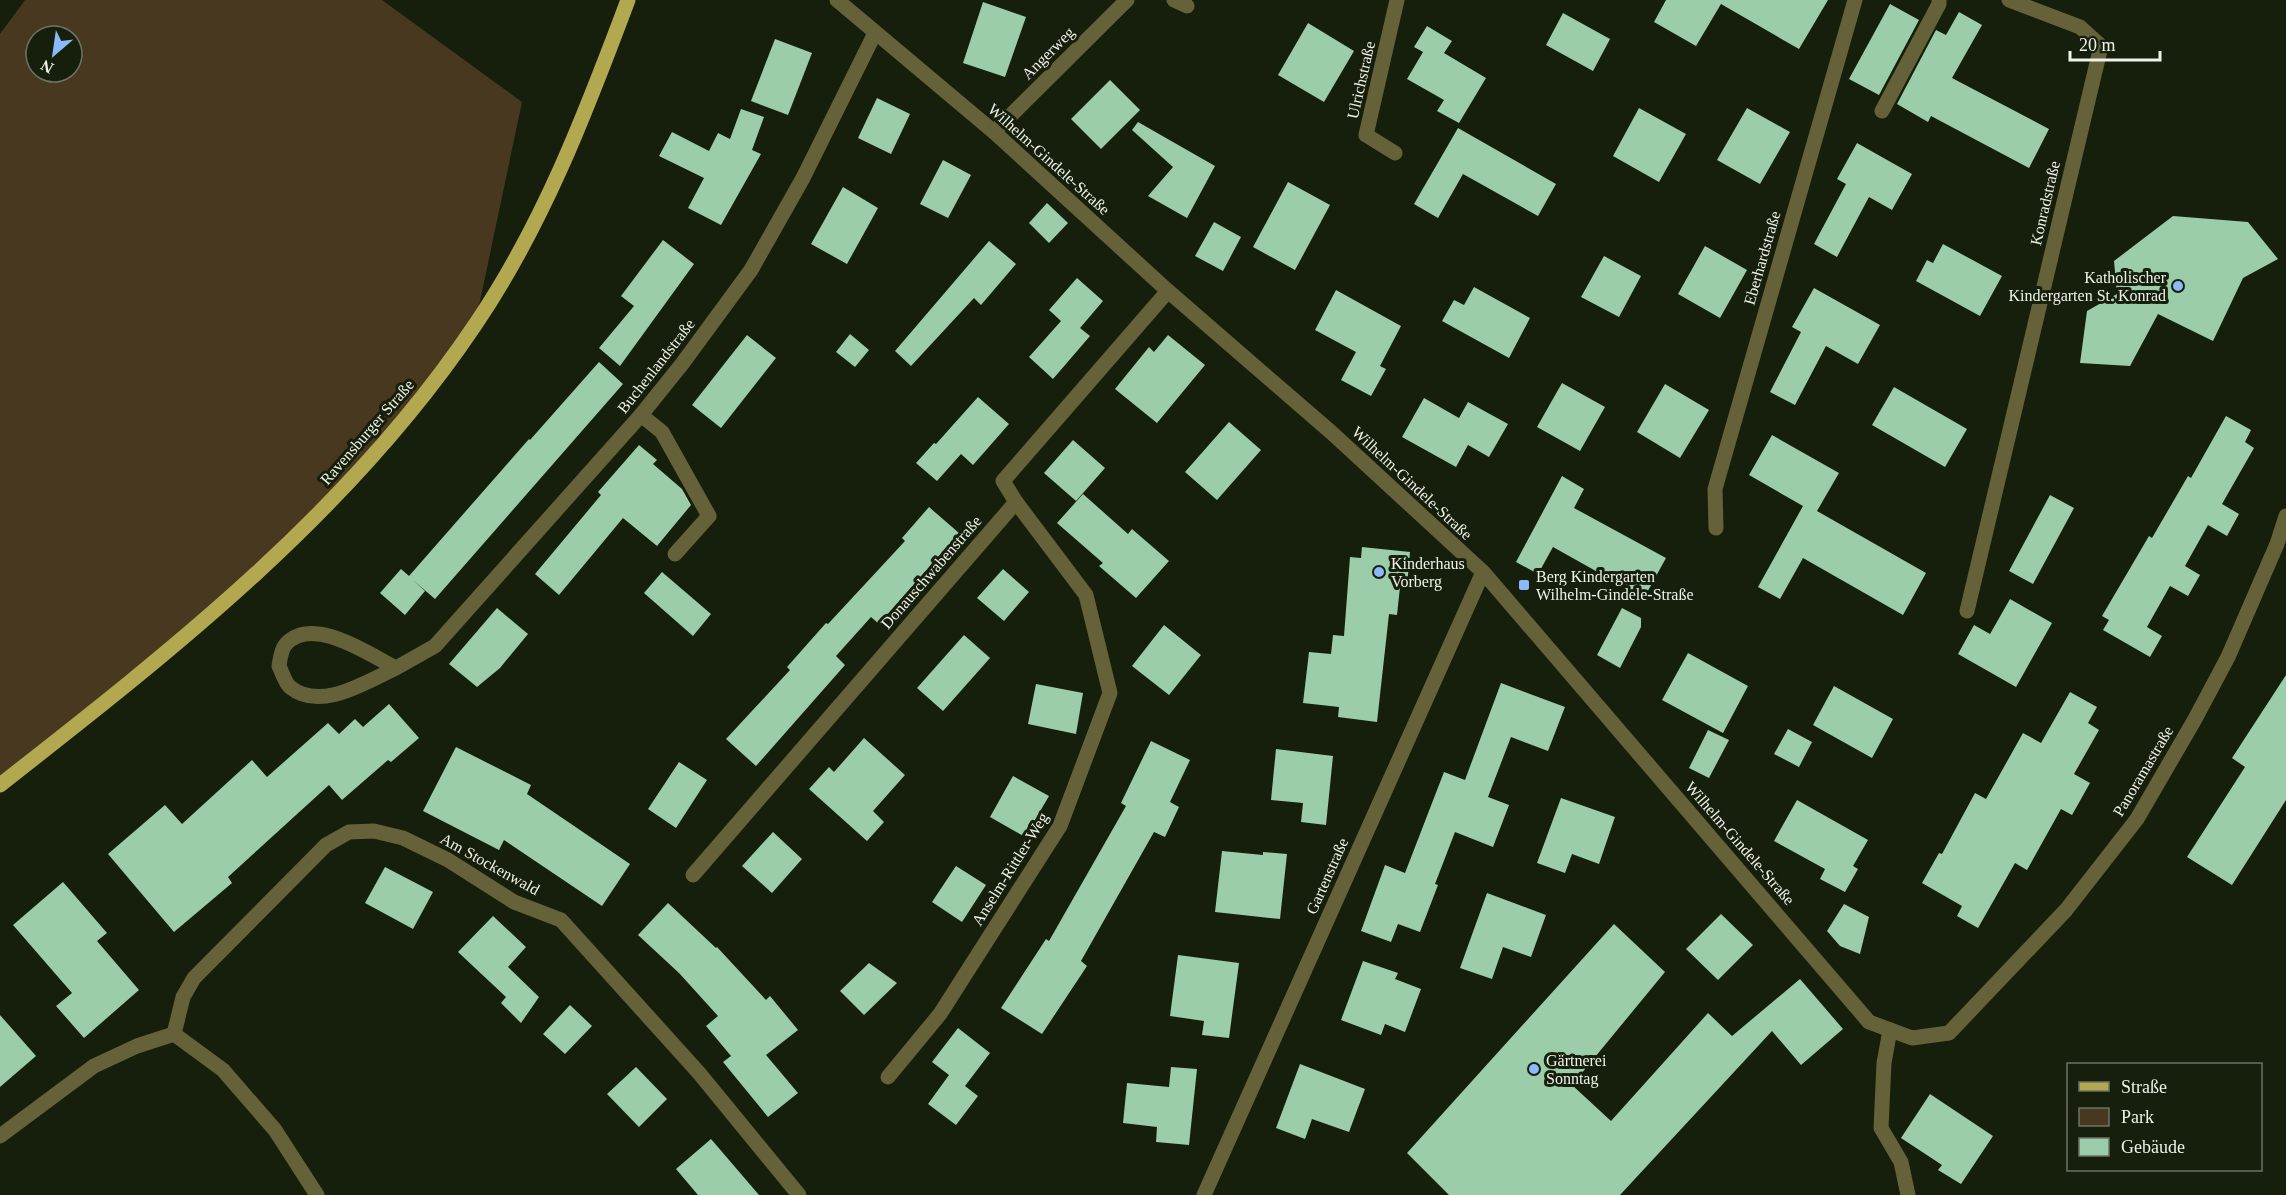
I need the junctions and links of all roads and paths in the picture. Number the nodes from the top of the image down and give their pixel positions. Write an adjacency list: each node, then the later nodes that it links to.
1 (628, 0): 21 (main road, Ravensburger Straße)
2 (837, 0): 8 (street, Wilhelm-Gindele-Straße)
3 (1127, 0): 10 (street, Angerweg)
4 (1397, 0): 11 (street, Ulrichstraße)
5 (1855, 0): 16 (street, Eberhardstraße)
6 (1939, 0): 9 (street)
7 (2009, 0): 19 (street, Konradstraße)
8 (875, 33): 10 (street, Wilhelm-Gindele-Straße); 13 (street, Buchenlandstraße)
9 (1882, 111)
10 (994, 132): 12 (street, Wilhelm-Gindele-Straße)
11 (1395, 153)
12 (1168, 291): 14 (street); 18 (street, Wilhelm-Gindele-Straße)
13 (641, 415): 17 (street); 20 (street, Buchenlandstraße)
14 (1016, 502): 22 (street, Donauschwabenstraße); 26 (street, Anselm-Rittler-Weg)
15 (2286, 516): 25 (street, Panoramastraße)
16 (1716, 528)
17 (675, 554)
18 (1483, 572): 23 (street, Wilhelm-Gindele-Straße); 30 (street, Gartenstraße)
19 (1966, 611)
20 (396, 668): 20 (street, Buchenlandstraße)
21 (0, 785)
22 (693, 875)
23 (1890, 1030): 25 (street, Wilhelm-Gindele-Straße); 31 (street)
24 (174, 1034): 27 (street); 28 (street); 29 (street, Am Stockenwald)
25 (1912, 1038)
26 (888, 1077)
27 (0, 1136)
28 (317, 1195)
29 (799, 1195)
30 (1204, 1195)
31 (1908, 1195)

